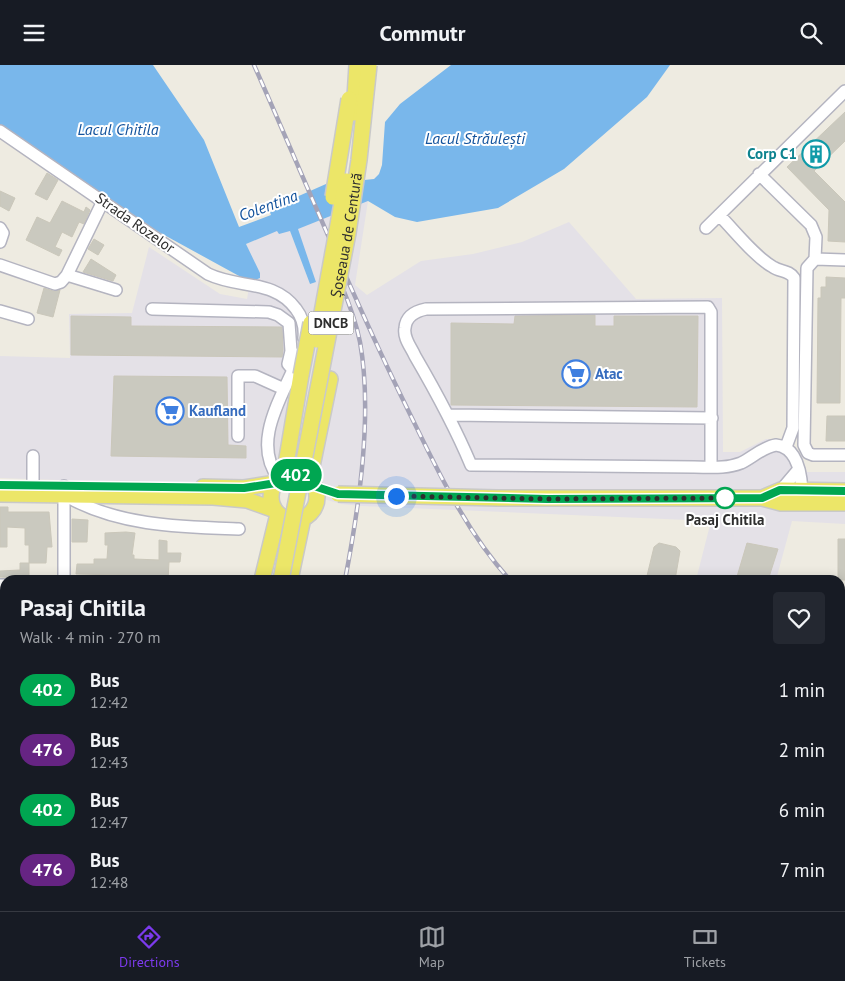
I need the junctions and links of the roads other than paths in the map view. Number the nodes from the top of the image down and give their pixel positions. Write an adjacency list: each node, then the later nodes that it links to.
1 (352, 65): 21 (main road, bridge)
2 (357, 65): 48 (main road, Șoseaua de Centură / DNCB, bridge)
3 (369, 65): 49 (main road, Șoseaua de Centură / DNCB, bridge)
4 (375, 65): 32 (main road)
5 (845, 91): 7 (street)
6 (0, 131): 8 (street, Strada Rozelor)
7 (759, 174): 9 (street); 13 (street)
8 (103, 201): 16 (street); 21 (street, Strada Rozelor)
9 (719, 215): 10 (street); 26 (street)
10 (706, 227)
11 (0, 228): 12 (street)
12 (0, 242)
13 (815, 259): 14 (street); 27 (street)
14 (845, 260)
15 (0, 265): 16 (street)
16 (67, 275): 17 (street)
17 (116, 290)
18 (152, 309): 21 (street)
19 (0, 311): 20 (street)
20 (28, 319)
21 (297, 373): 22 (street); 31 (main road)
22 (284, 389): 25 (street); 31 (street)
23 (450, 415): 24 (street); 24 (street); 29 (street)
24 (712, 418): 29 (street)
25 (238, 436)
26 (786, 447): 29 (street); 30 (street)
27 (845, 455)
28 (33, 456): 34 (street)
29 (711, 467)
30 (798, 470): 36 (street); 40 (street)
31 (280, 479): 32 (main road); 35 (main road); 43 (main road)
32 (312, 483): 39 (main road); 44 (main road)
33 (0, 485): 34 (main road)
34 (33, 485): 35 (main road)
35 (64, 490): 38 (main road); 43 (main road); 45 (street); 46 (street)
36 (780, 490): 40 (main road); 41 (main road)
37 (845, 491): 40 (main road)
38 (0, 494)
39 (338, 494): 41 (main road, bridge); 44 (main road)
40 (802, 497): 41 (main road); 42 (main road)
41 (762, 498)
42 (845, 503)
43 (276, 512): 44 (main road); 47 (main road)
44 (308, 514): 50 (main road)
45 (239, 529)
46 (64, 575)
47 (263, 575)
48 (272, 575)
49 (282, 575)
50 (291, 575)

